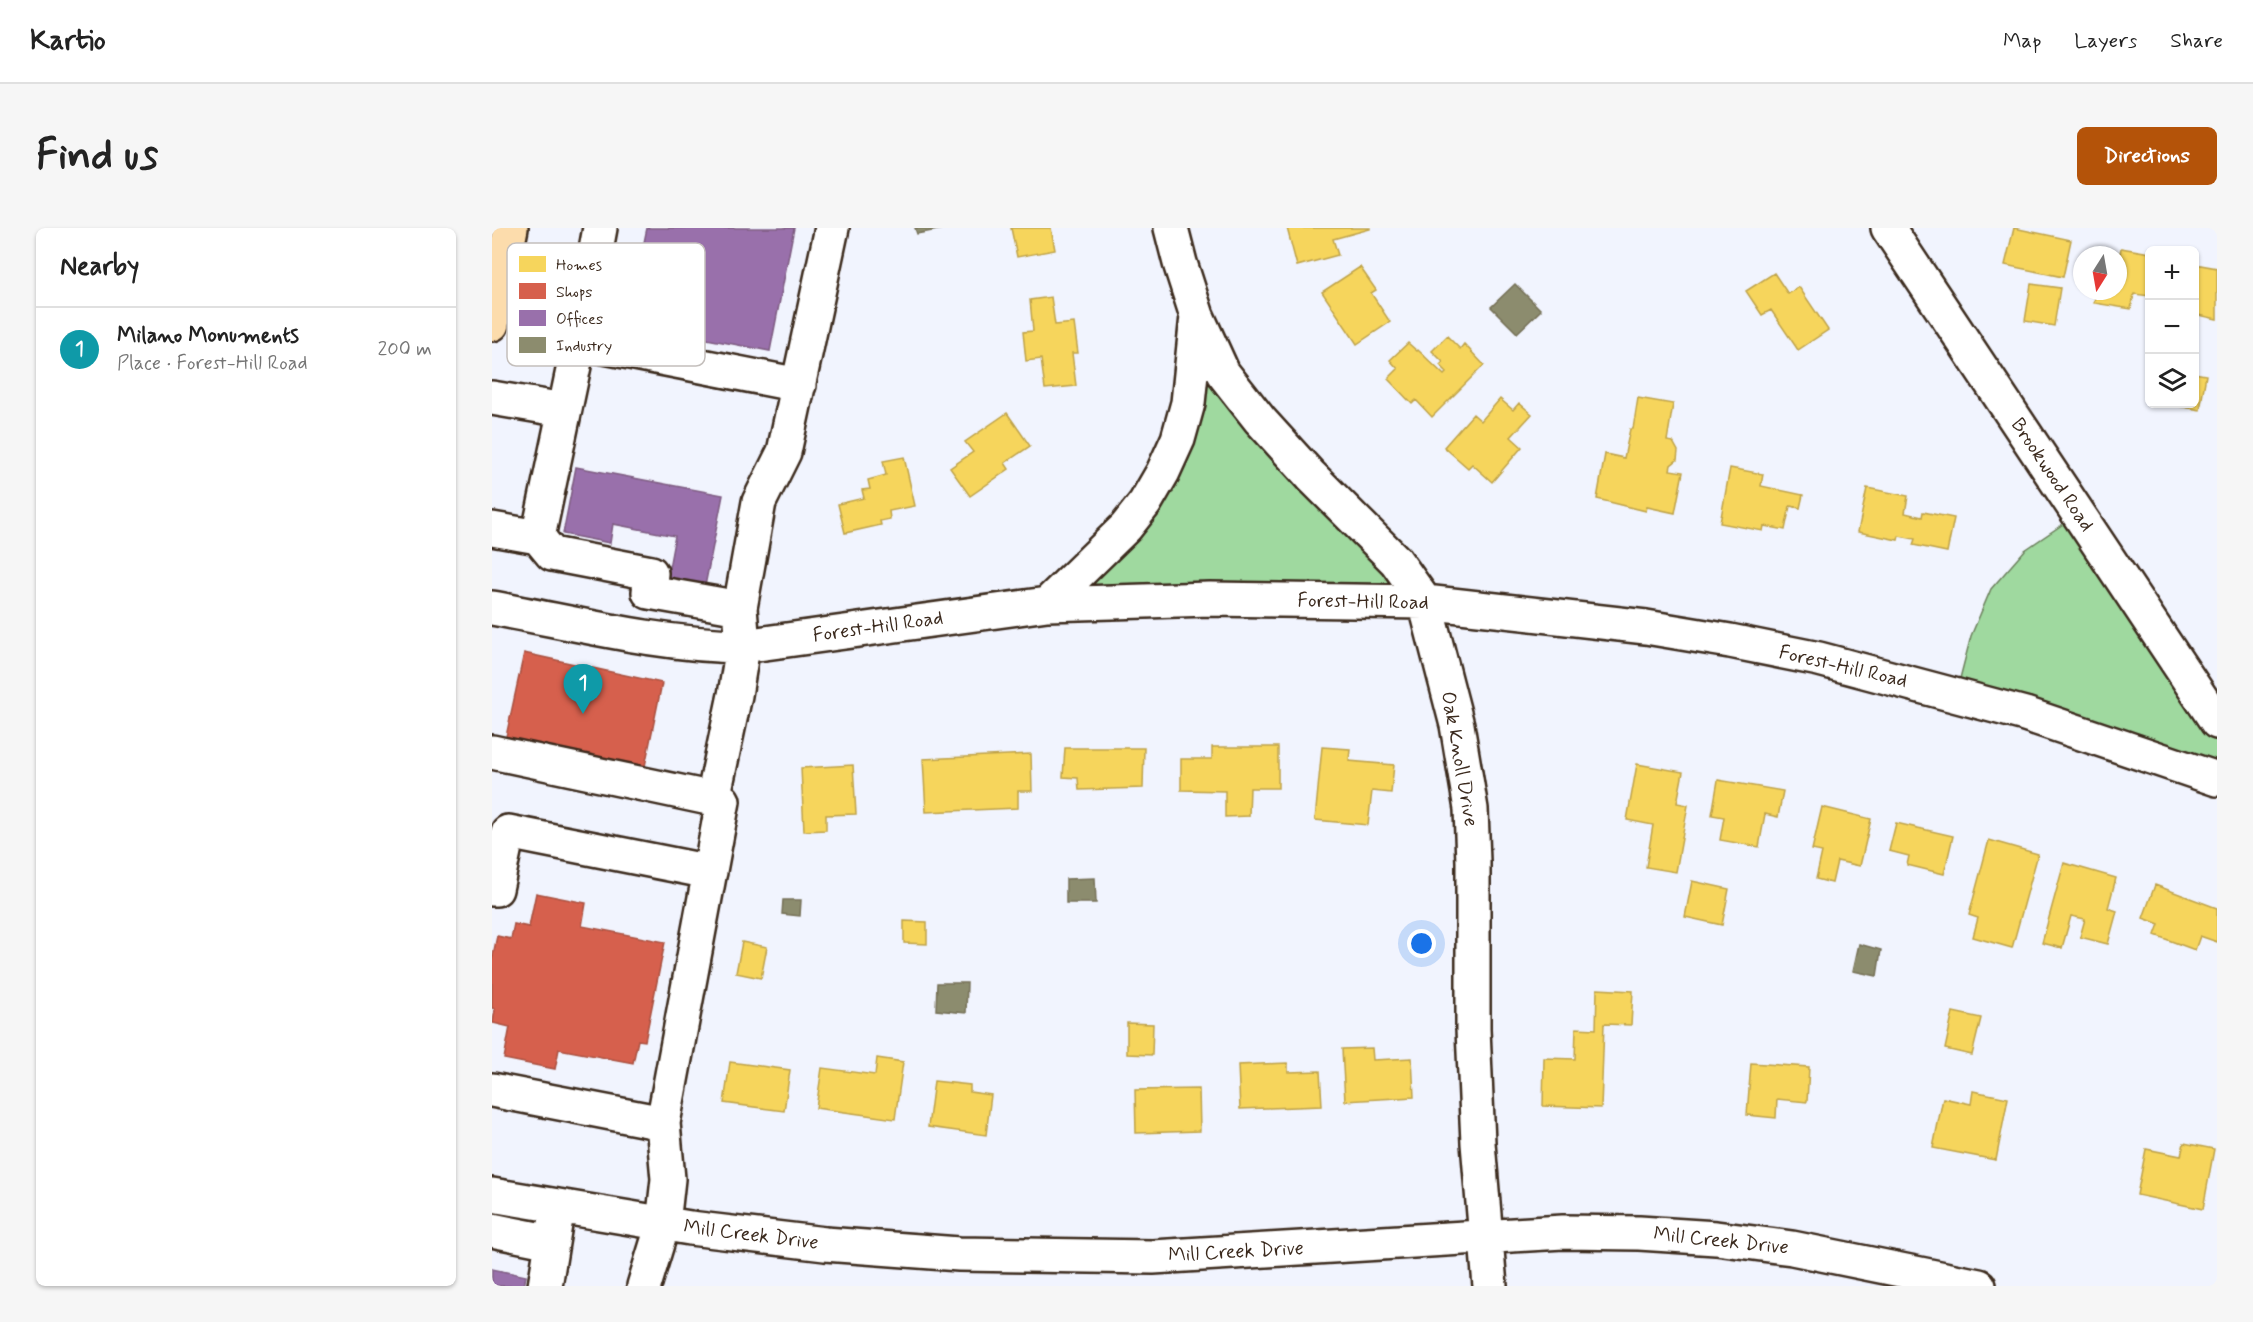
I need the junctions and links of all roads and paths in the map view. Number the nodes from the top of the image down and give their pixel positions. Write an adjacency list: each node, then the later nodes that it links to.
1 (511, 228): 6 (main road)
2 (600, 228): 7 (street)
3 (832, 228): 13 (street)
4 (1171, 228): 10 (street, Oak Knoll Drive)
5 (1888, 228): 23 (street, Brookwood Road)
6 (508, 243)
7 (597, 243)
8 (507, 248): 9 (main road)
9 (494, 313)
10 (1197, 316): 18 (street, Oak Knoll Drive); 19 (street, Oak Knoll Drive)
11 (705, 362): 13 (street)
12 (573, 366): 15 (street)
13 (799, 386): 21 (street)
14 (492, 398): 15 (street)
15 (564, 410): 17 (street)
16 (492, 529): 17 (street)
17 (538, 537): 21 (street)
18 (1425, 602): 19 (street, Forest-Hill Road); 25 (street, Forest-Hill Road); 35 (street, Oak Knoll Drive)
19 (1047, 604): 22 (street, Forest-Hill Road)
20 (492, 608): 22 (street, Forest-Hill Road)
21 (740, 609): 22 (street)
22 (743, 646): 26 (street)
23 (2217, 722)
24 (492, 752): 26 (street)
25 (2217, 779)
26 (713, 799): 27 (street)
27 (710, 872): 28 (street); 30 (street)
28 (492, 889)
29 (492, 1090): 30 (street)
30 (663, 1123): 33 (street)
31 (492, 1195): 32 (street, Mill Creek Drive)
32 (558, 1206): 33 (street, Mill Creek Drive); 36 (street)
33 (663, 1224): 35 (street, Mill Creek Drive); 38 (street)
34 (492, 1230): 36 (street)
35 (1486, 1236): 39 (street, Oak Knoll Drive); 40 (street, Mill Creek Drive)
36 (552, 1242): 37 (street)
37 (544, 1286)
38 (644, 1286)
39 (1490, 1286)
40 (1979, 1286)

